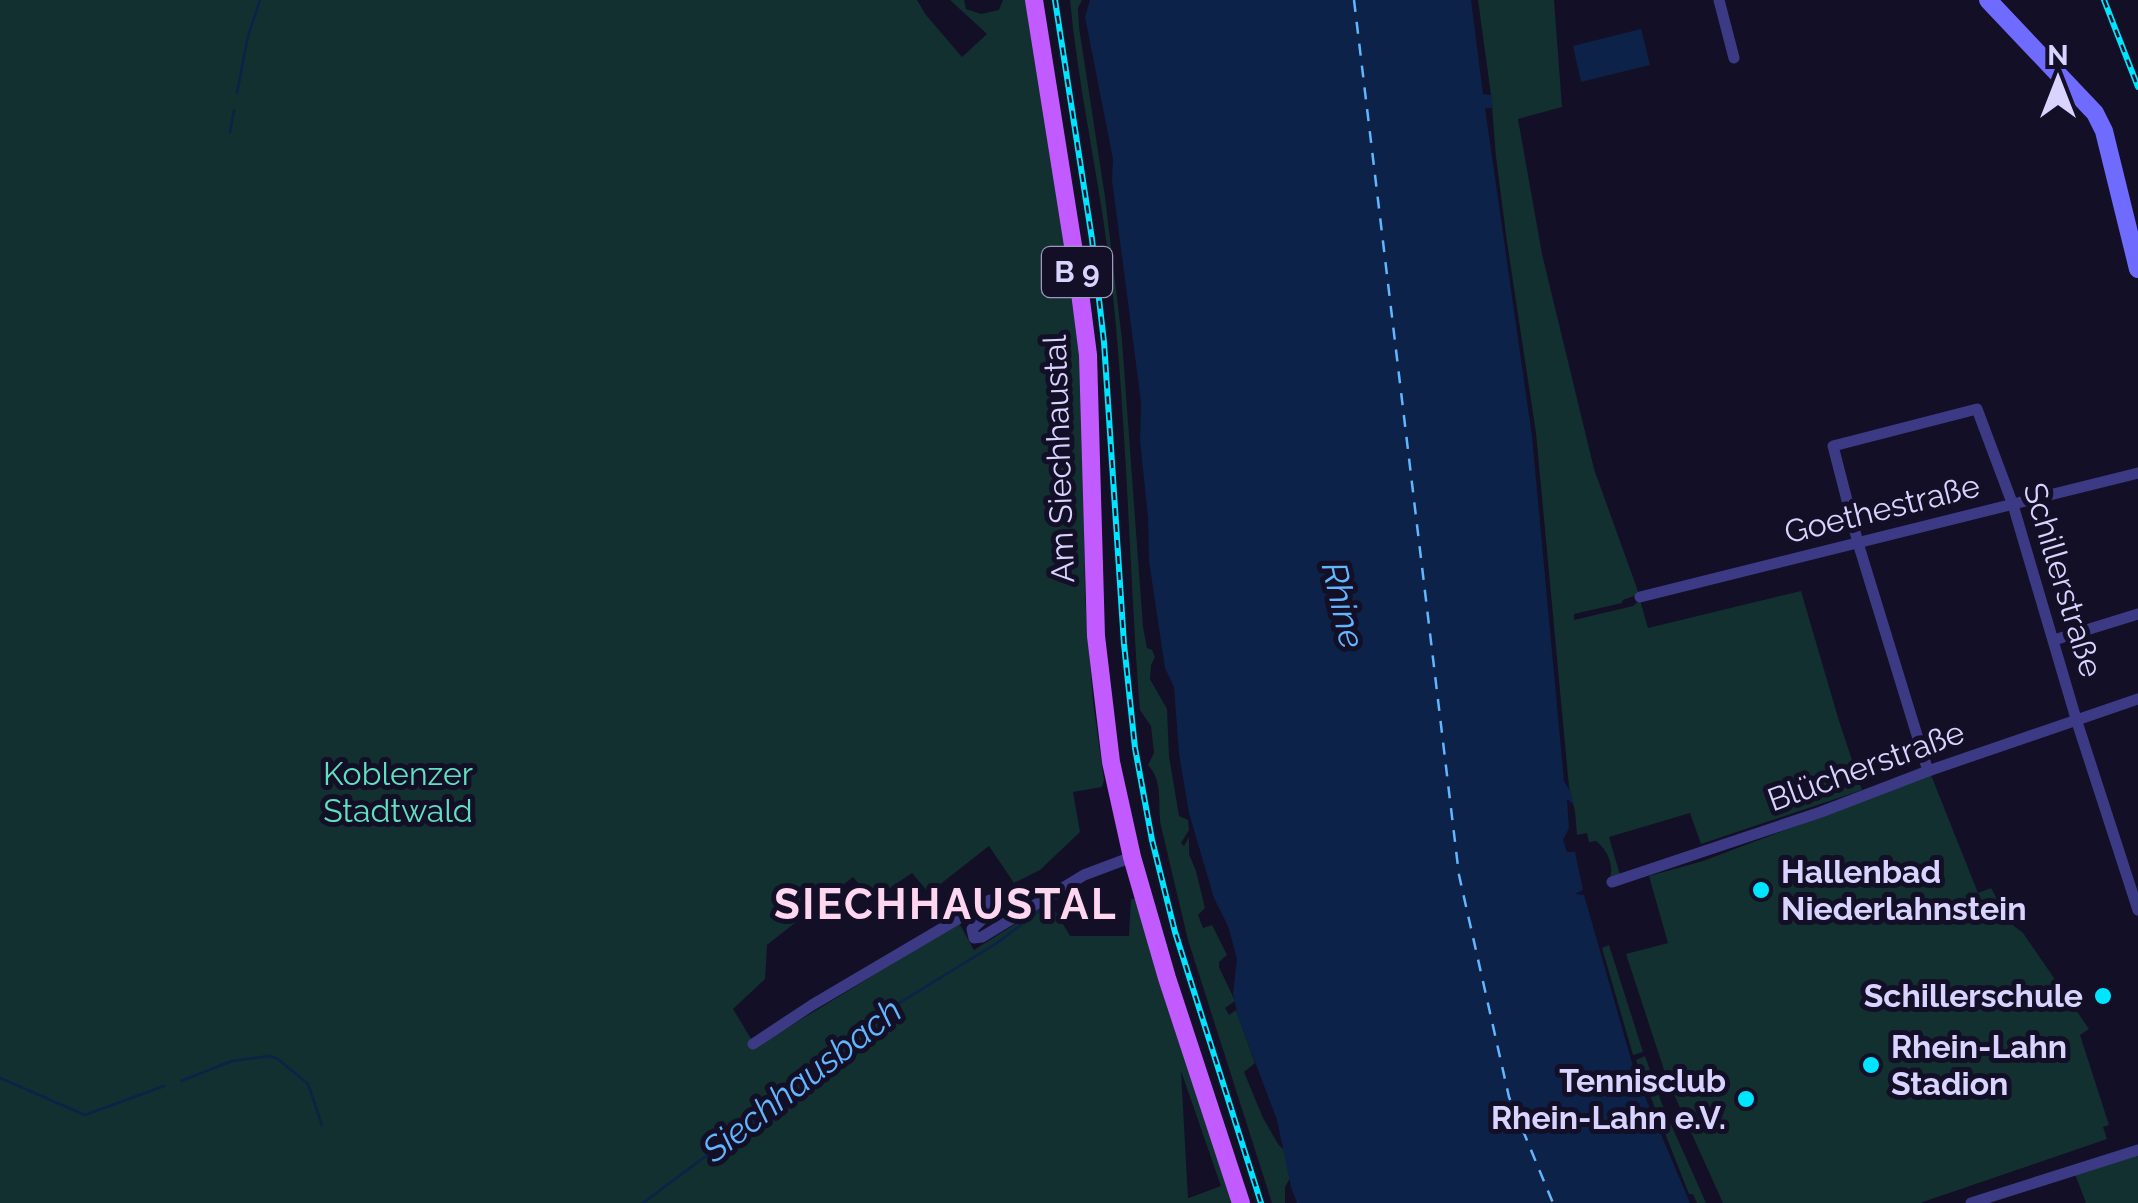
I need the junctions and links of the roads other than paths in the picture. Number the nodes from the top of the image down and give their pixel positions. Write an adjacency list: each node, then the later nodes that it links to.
1 (1034, 0): 15 (main road, Am Siechhaustal / B 9)
2 (1719, 0): 4 (street)
3 (1988, 0): 5 (street)
4 (1734, 58)
5 (2138, 269)
6 (2138, 472): 7 (street, Goethestraße)
7 (2014, 505): 8 (street, Goethestraße); 8 (street, Schillerstraße); 11 (street, Schillerstraße)
8 (1858, 543): 9 (street, Goethestraße); 14 (street)
9 (1640, 597)
10 (2138, 614): 11 (street)
11 (2054, 640): 13 (street, Schillerstraße)
12 (2138, 700): 13 (street, Blücherstraße)
13 (2077, 722): 14 (street, Blücherstraße); 17 (street, Schillerstraße)
14 (1928, 771): 16 (street, Blücherstraße)
15 (1132, 857): 18 (street); 20 (main road, Am Siechhaustal / B 9)
16 (1612, 882)
17 (2138, 910)
18 (753, 1044)
19 (2138, 1150): 21 (street)
20 (1241, 1203)
21 (1971, 1203)

